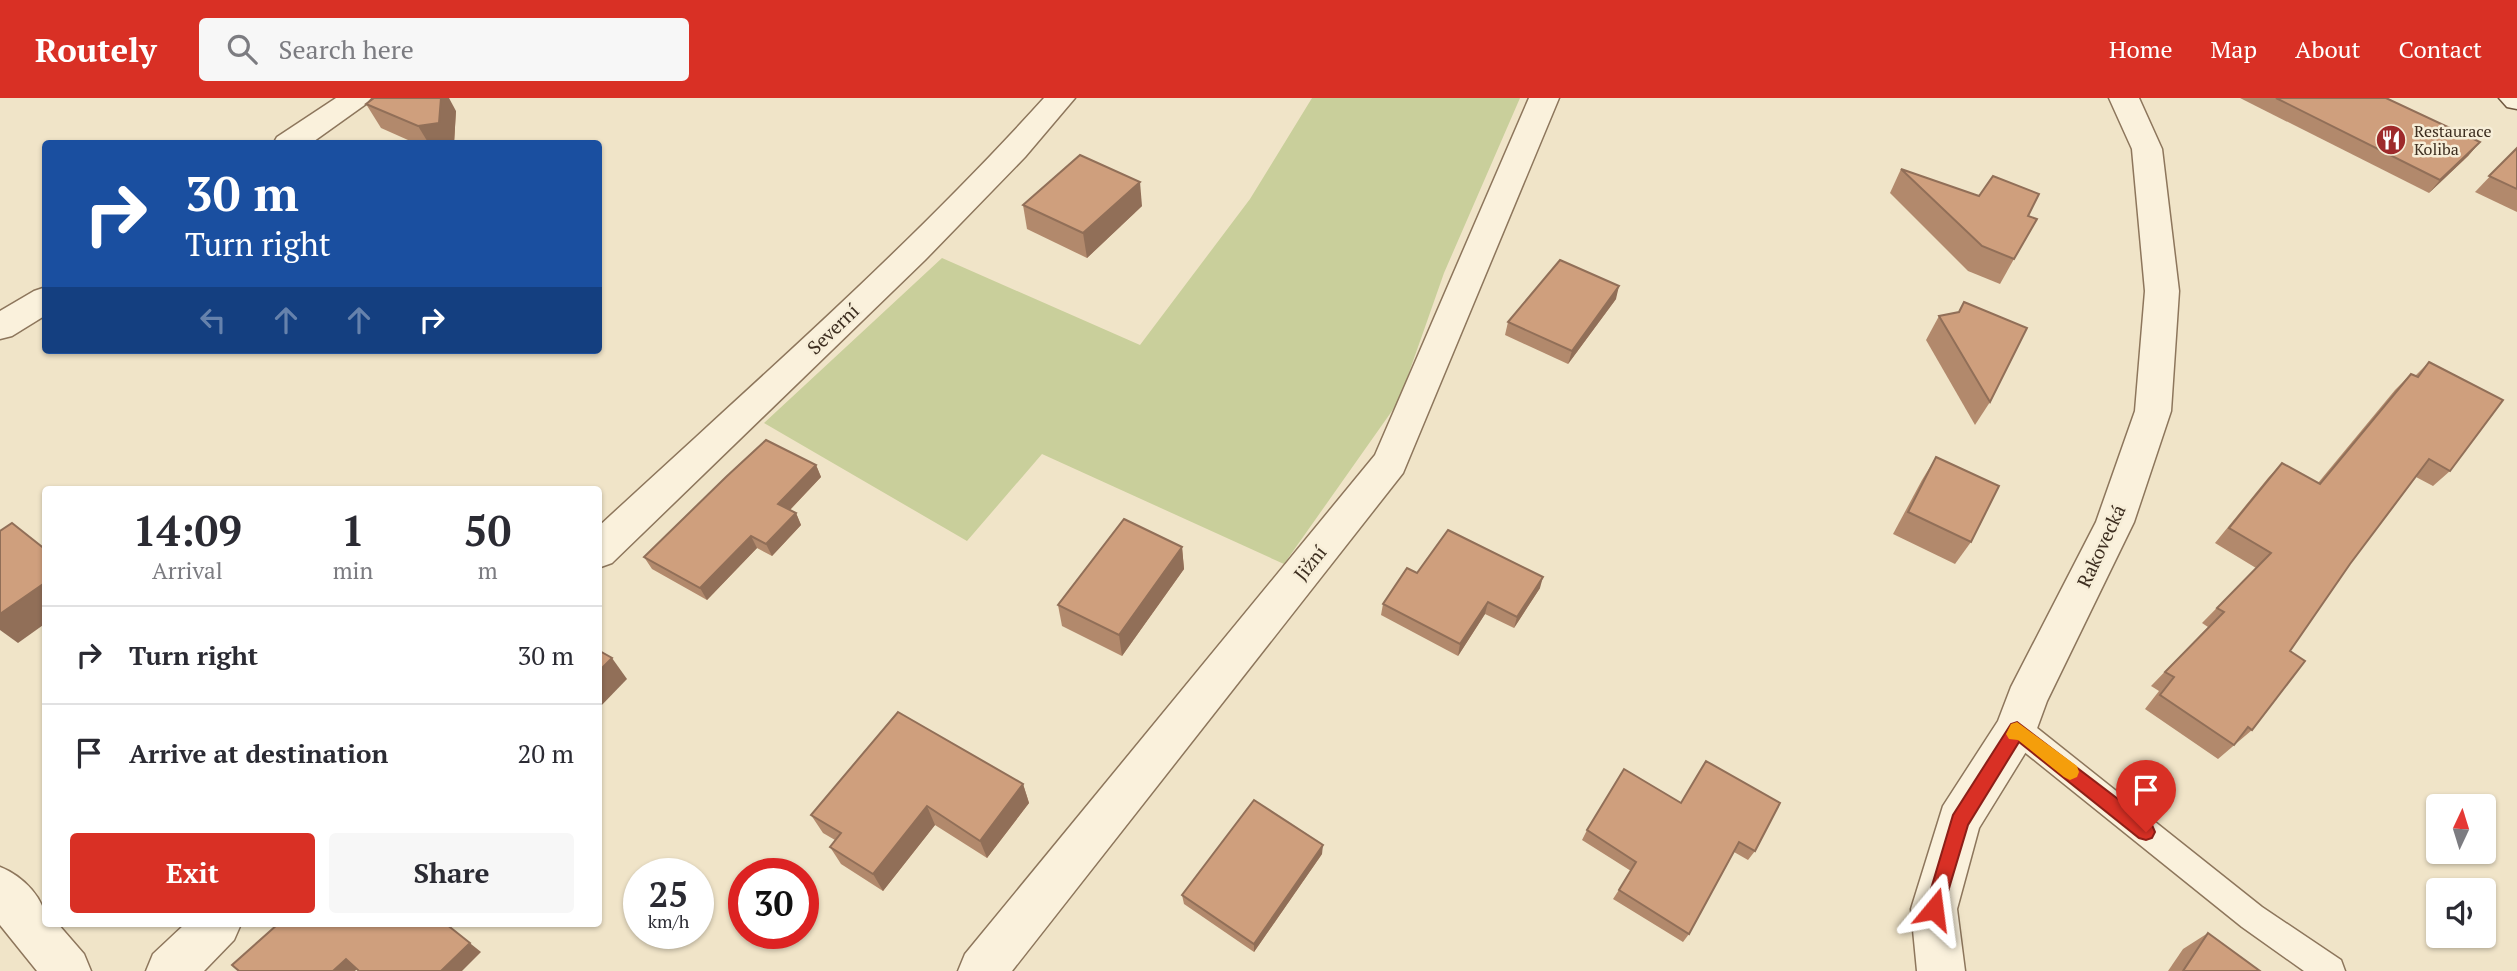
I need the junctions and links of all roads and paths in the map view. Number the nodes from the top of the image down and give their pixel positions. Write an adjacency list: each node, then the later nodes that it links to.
1 (356, 98): 5 (street)
2 (1060, 98): 8 (street, Severní)
3 (1544, 98): 15 (street, Jižní)
4 (2124, 98): 9 (street, Rakovecká)
5 (294, 140)
6 (42, 301): 7 (street)
7 (0, 327)
8 (602, 548)
9 (2017, 729): 12 (street, Rakovecká); 16 (lane)
10 (0, 889): 13 (street)
11 (215, 927): 14 (street)
12 (1942, 970)
13 (67, 971)
14 (170, 971)
15 (982, 971)
16 (2330, 971)

